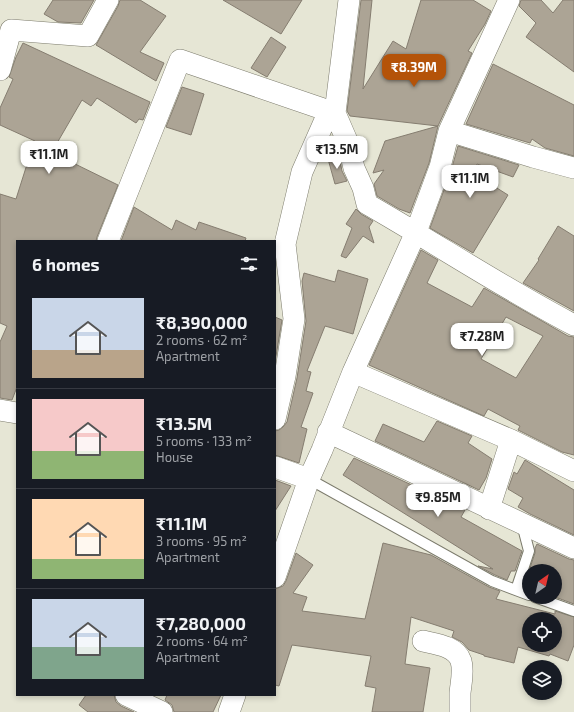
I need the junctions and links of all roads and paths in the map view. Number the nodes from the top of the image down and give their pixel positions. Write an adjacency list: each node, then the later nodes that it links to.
1 (108, 0): 4 (street)
2 (349, 0): 5 (street)
3 (509, 0): 6 (street)
4 (0, 70)
5 (332, 112): 8 (street); 9 (street); 14 (street)
6 (449, 131): 7 (street); 8 (street)
7 (574, 168)
8 (416, 232): 10 (street); 11 (street)
9 (108, 240)
10 (574, 325)
11 (353, 372): 15 (street); 16 (street)
12 (0, 410): 13 (street)
13 (16, 413)
14 (276, 415)
15 (328, 432): 19 (street); 20 (street)
16 (511, 440): 18 (street); 20 (street)
17 (276, 467): 19 (street)
18 (574, 471)
19 (309, 479): 23 (street); 24 (lane)
20 (489, 509): 21 (street)
21 (522, 524): 22 (street); 24 (lane)
22 (574, 548)
23 (276, 574)
24 (516, 590): 25 (lane)
25 (522, 592)
26 (554, 604): 27 (lane)
27 (574, 611)
28 (423, 641): 33 (street)
29 (128, 696): 31 (street)
30 (235, 696): 32 (street)
31 (162, 712)
32 (230, 712)
33 (460, 712)

